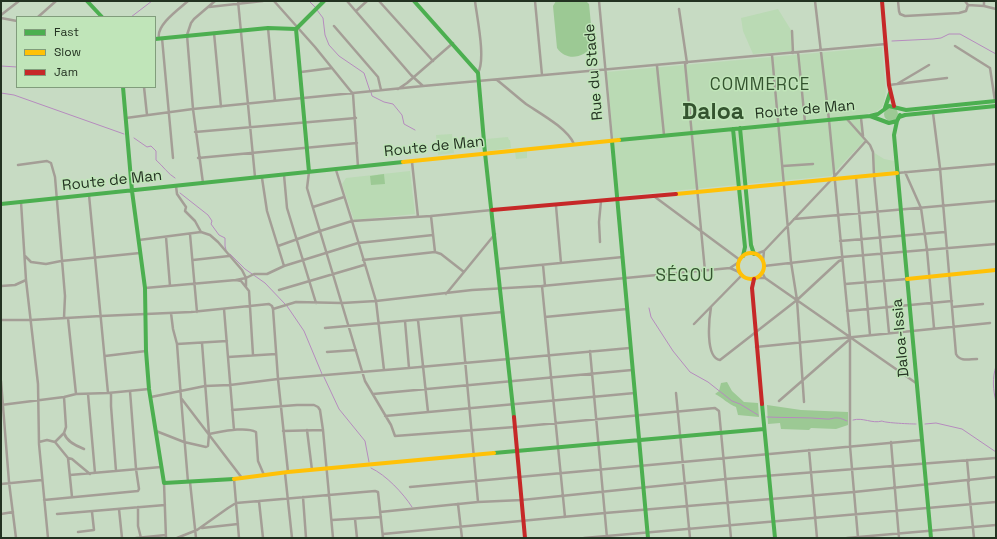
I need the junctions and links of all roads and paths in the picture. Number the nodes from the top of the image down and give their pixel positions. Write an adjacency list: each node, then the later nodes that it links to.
1 (19, 1): 30 (street)
2 (56, 1): 28 (street)
3 (87, 1): 29 (main road)
4 (188, 1): 39 (street)
5 (215, 1): 24 (street)
6 (263, 1): 21 (street)
7 (274, 1): 34 (street)
8 (324, 1): 34 (main road)
9 (347, 1): 27 (street)
10 (367, 1): 27 (street)
11 (379, 1): 47 (street)
12 (414, 1): 40 (main road)
13 (475, 1): 54 (street)
14 (536, 1): 55 (street)
15 (599, 1): 52 (street, Rue du Stade)
16 (816, 1): 43 (street)
17 (882, 1): 41 (main road)
18 (898, 1): 22 (street)
19 (965, 1): 22 (street)
20 (984, 1): 23 (street)
21 (238, 2): 24 (street); 35 (street)
22 (968, 5): 23 (street)
23 (984, 6): 26 (street)
24 (208, 7): 38 (street)
25 (679, 9): 48 (street)
26 (996, 9)
27 (356, 11): 56 (street)
28 (39, 16)
29 (101, 16)
30 (2, 18): 31 (street)
31 (16, 21)
32 (334, 26): 65 (street)
33 (268, 28): 34 (main road); 35 (main road); 70 (street)
34 (296, 28): 51 (street); 53 (main road)
35 (241, 31): 37 (main road); 72 (street)
36 (792, 31): 45 (street)
37 (214, 33): 38 (main road); 73 (street)
38 (188, 35): 39 (main road); 75 (street)
39 (158, 38): 77 (street)
40 (453, 43): 47 (street); 54 (main road)
41 (886, 44): 43 (street); 61 (main road)
42 (955, 46): 71 (street)
43 (822, 50): 44 (street); 86 (street)
44 (798, 52): 45 (street); 89 (street)
45 (794, 53): 46 (street)
46 (772, 55): 48 (street); 90 (street)
47 (433, 61): 56 (street)
48 (686, 63): 50 (street); 95 (street)
49 (929, 65): 60 (street)
50 (657, 66): 52 (street); 97 (street)
51 (332, 68): 53 (street); 68 (street)
52 (605, 70): 55 (street); 99 (street, Rue du Stade)
53 (301, 72): 69 (main road)
54 (478, 73): 59 (main road)
55 (542, 75): 58 (street)
56 (413, 77): 62 (street); 66 (street)
57 (947, 78): 60 (street)
58 (496, 80): 59 (street); 102 (street)
59 (480, 82): 62 (street); 105 (main road)
60 (897, 84): 61 (street)
61 (889, 85): 67 (main road)
62 (423, 86): 66 (street)
63 (123, 88): 81 (main road)
64 (144, 88): 79 (street)
65 (381, 90): 66 (street); 68 (street)
66 (397, 90)
67 (890, 93): 74 (main road); 76 (main road)
68 (353, 94): 69 (street); 82 (street)
69 (303, 99): 70 (street); 88 (main road)
70 (275, 101): 72 (street)
71 (996, 103): 74 (main road); 78 (main road)
72 (248, 104): 73 (street); 91 (street)
73 (221, 107): 75 (street)
74 (895, 107): 76 (main road); 85 (main road)
75 (192, 109): 77 (street); 94 (street)
76 (884, 109): 80 (main road); 87 (main road)
77 (168, 112): 79 (street); 106 (street)
78 (933, 112): 85 (main road); 114 (street)
79 (146, 115): 81 (street)
80 (870, 116): 84 (main road, Route de Man); 87 (main road)
81 (126, 118): 130 (main road)
82 (356, 118): 88 (street); 101 (street)
83 (846, 118): 84 (main road, Route de Man); 86 (main road, Route de Man); 98 (street)
84 (861, 118): 98 (street)
85 (898, 119): 87 (main road); 96 (main road)
86 (829, 120): 89 (main road, Route de Man); 124 (street)
87 (886, 121): 96 (main road)
88 (305, 122): 91 (street); 103 (main road)
89 (805, 122): 90 (main road, Route de Man)
90 (779, 125): 92 (main road, Route de Man); 112 (street)
91 (250, 128): 94 (street); 104 (street)
92 (740, 128): 93 (main road, Route de Man); 128 (main road)
93 (733, 129): 95 (main road, Route de Man); 129 (main road)
94 (195, 132): 107 (street)
95 (691, 133): 97 (main road, Route de Man); 131 (street)
96 (894, 135): 118 (main road, Daloa-Issia)
97 (664, 136): 99 (main road, Route de Man)
98 (863, 137): 100 (street)
99 (612, 141): 102 (main road, Route de Man); 136 (main road)
100 (866, 141): 120 (street); 124 (street)
101 (357, 143): 103 (street); 113 (street)
102 (574, 144): 105 (main road, Route de Man)
103 (307, 147): 104 (street); 116 (main road)
104 (252, 152): 107 (street); 123 (street)
105 (485, 153): 108 (main road, Route de Man); 146 (main road)
106 (173, 158)
107 (198, 158): 126 (street)
108 (412, 161): 113 (main road, Route de Man); 151 (street)
109 (18, 164): 135 (street)
110 (813, 164): 112 (street)
111 (996, 164): 114 (street)
112 (783, 166): 125 (street)
113 (358, 167): 115 (main road, Route de Man)
114 (940, 168): 117 (street); 142 (street)
115 (335, 169): 116 (main road, Route de Man); 134 (street)
116 (309, 172): 119 (main road, Route de Man); 143 (street)
117 (905, 172): 118 (street); 144 (street)
118 (897, 173): 120 (main road); 145 (main road, Daloa-Issia)
119 (284, 175): 122 (main road, Route de Man); 167 (street)
120 (874, 175): 121 (main road); 147 (street)
121 (856, 176): 124 (main road); 148 (street)
122 (261, 177): 123 (main road, Route de Man); 173 (street)
123 (256, 178): 126 (main road, Route de Man)
124 (833, 178): 125 (main road); 149 (street); 152 (street)
125 (784, 183): 128 (main road); 154 (street)
126 (203, 184): 127 (main road, Route de Man)
127 (176, 186): 130 (main road, Route de Man); 156 (street)
128 (746, 186): 129 (main road); 181 (main road)
129 (739, 187): 131 (main road); 185 (main road)
130 (132, 191): 132 (main road, Route de Man); 166 (main road)
131 (698, 191): 133 (main road); 157 (street)
132 (89, 195): 135 (main road, Route de Man); 188 (street)
133 (654, 196): 136 (main road); 157 (street)
134 (344, 197): 143 (street); 153 (street)
135 (56, 199): 139 (main road, Route de Man); 192 (street)
136 (617, 200): 137 (main road); 187 (main road)
137 (601, 201): 141 (main road); 170 (street)
138 (996, 201): 142 (street)
139 (21, 202): 140 (main road, Route de Man); 183 (street)
140 (1, 204)
141 (556, 206): 146 (main road); 197 (street)
142 (943, 206): 144 (street); 158 (street)
143 (313, 207): 155 (street)
144 (921, 208): 145 (street); 161 (street)
145 (900, 209): 147 (street); 163 (main road, Daloa-Issia)
146 (492, 210): 150 (street); 160 (main road)
147 (878, 212): 148 (street); 165 (street)
148 (859, 213): 149 (street); 168 (street)
149 (838, 215): 152 (street); 169 (street)
150 (431, 216): 151 (street); 162 (street)
151 (418, 217): 153 (street)
152 (794, 219): 154 (street)
153 (352, 221): 155 (street); 171 (street)
154 (788, 225): 176 (street); 196 (street)
155 (320, 231): 167 (street); 180 (street)
156 (201, 232): 159 (street); 184 (street)
157 (702, 232): 194 (street); 205 (street)
158 (945, 232): 161 (street); 174 (street)
159 (190, 234): 164 (street); 190 (street)
160 (494, 234): 203 (main road); 206 (street)
161 (925, 234): 163 (street); 175 (street)
162 (433, 235): 171 (street); 177 (street)
163 (903, 236): 165 (street); 178 (main road, Daloa-Issia)
164 (166, 237): 166 (street); 226 (street)
165 (880, 238): 168 (street); 182 (street)
166 (139, 240): 179 (main road)
167 (297, 240): 173 (street); 193 (street)
168 (861, 240): 169 (street); 186 (street)
169 (840, 241): 189 (street)
170 (600, 242)
171 (358, 243): 180 (street); 191 (street)
172 (996, 244): 174 (street)
173 (278, 246): 200 (street)
174 (946, 248): 175 (street); 210 (street)
175 (927, 250): 178 (street); 211 (street)
176 (764, 251): 181 (street); 195 (street)
177 (435, 252): 191 (street); 206 (street)
178 (905, 252): 182 (street); 217 (main road, Daloa-Issia)
179 (141, 253): 188 (street); 229 (main road)
180 (327, 253): 193 (street); 209 (street)
181 (755, 254): 185 (main road); 195 (main road)
182 (881, 254): 186 (street); 221 (street)
183 (25, 256): 192 (street); 218 (street)
184 (229, 256): 190 (street); 212 (street)
185 (743, 256): 194 (main road)
186 (863, 256): 189 (street); 222 (street)
187 (623, 257): 197 (street); 213 (main road)
188 (95, 258): 192 (street); 255 (street)
189 (842, 259): 196 (street); 224 (street); 234 (street)
190 (193, 260): 223 (street)
191 (363, 260): 198 (street)
192 (61, 261): 258 (street)
193 (303, 261): 200 (street); 220 (street)
194 (739, 261): 202 (street); 208 (main road)
195 (763, 261): 201 (main road)
196 (791, 262): 201 (street); 234 (street)
197 (562, 263): 199 (street)
198 (364, 265): 209 (street); 235 (street)
199 (543, 265): 203 (street); 228 (street)
200 (284, 266): 212 (street)
201 (764, 266): 207 (main road)
202 (730, 268): 205 (street); 208 (street)
203 (498, 269): 230 (main road)
204 (996, 270): 210 (main road)
205 (705, 271): 213 (street)
206 (464, 272): 233 (street)
207 (762, 272): 215 (main road); 216 (street)
208 (741, 273): 214 (main road); 243 (street)
209 (334, 274): 220 (street); 238 (street)
210 (949, 275): 211 (main road); 236 (street)
211 (929, 277): 217 (main road); 239 (street)
212 (246, 278): 219 (street); 227 (street)
213 (624, 278): 228 (street); 248 (main road)
214 (747, 278): 215 (main road); 231 (main road)
215 (756, 278): 216 (street); 231 (main road)
216 (765, 278): 234 (street)
217 (907, 279): 221 (street); 240 (main road, Daloa-Issia)
218 (26, 280): 225 (street); 260 (street)
219 (236, 280): 223 (street); 227 (street)
220 (309, 281): 232 (street); 237 (street)
221 (884, 281): 222 (street); 244 (street)
222 (865, 283): 224 (street); 249 (street)
223 (195, 284): 226 (street); 251 (street)
224 (844, 284): 250 (street)
225 (1, 286)
226 (170, 286): 229 (street)
227 (246, 286): 242 (street)
228 (544, 286): 230 (street); 257 (street)
229 (145, 288): 254 (main road)
230 (501, 288): 233 (street); 252 (main road)
231 (752, 288): 271 (main road)
232 (279, 290)
233 (445, 294): 235 (street)
234 (797, 300): 271 (street); 274 (street); 276 (street)
235 (376, 301): 238 (street); 264 (street)
236 (952, 301): 239 (street); 245 (street)
237 (316, 303): 238 (street); 247 (street)
238 (342, 303): 266 (street)
239 (931, 303): 240 (street); 269 (street)
240 (909, 304): 244 (street); 270 (main road, Daloa-Issia)
241 (983, 304): 245 (street)
242 (250, 306): 246 (street); 247 (street); 286 (street)
243 (711, 307): 265 (street); 271 (street)
244 (886, 307): 249 (street); 272 (street)
245 (952, 307): 267 (street)
246 (224, 309): 251 (street); 275 (street)
247 (273, 309): 285 (street)
248 (627, 309): 257 (street); 280 (main road)
249 (867, 309): 250 (street); 273 (street)
250 (847, 310): 274 (street)
251 (197, 312): 253 (street)
252 (503, 312): 256 (street); 290 (main road)
253 (171, 313): 254 (street); 278 (street)
254 (146, 314): 255 (street); 282 (main road)
255 (101, 316): 258 (street); 288 (street)
256 (461, 316): 261 (street); 292 (street)
257 (545, 317): 287 (street)
258 (66, 318): 260 (street); 315 (street)
259 (1, 320): 260 (street)
260 (31, 320): 322 (street)
261 (418, 320): 262 (street); 293 (street)
262 (404, 321): 264 (street); 294 (street)
263 (990, 322): 267 (street)
264 (379, 324): 266 (street); 295 (street)
265 (694, 324)
266 (348, 326): 268 (street); 281 (street)
267 (953, 326): 269 (street); 291 (street)
268 (325, 328)
269 (934, 328): 270 (street)
270 (912, 331): 272 (street); 304 (main road, Daloa-Issia)
271 (755, 333): 279 (main road)
272 (889, 333): 273 (street)
273 (870, 335): 274 (street)
274 (850, 338): 276 (street); 301 (street); 304 (street); 356 (street)
275 (227, 341): 277 (street); 289 (street)
276 (799, 342): 279 (street); 301 (street)
277 (202, 343): 278 (street); 306 (street)
278 (177, 344): 311 (street)
279 (756, 347): 338 (main road)
280 (630, 348): 284 (street); 296 (main road)
281 (356, 350): 283 (street); 297 (street)
282 (146, 351): 288 (street); 308 (main road)
283 (327, 352)
284 (590, 352): 287 (street); 298 (street)
285 (276, 354): 286 (street); 300 (street)
286 (253, 355): 289 (street)
287 (550, 355): 290 (street); 299 (street)
288 (105, 356): 312 (street)
289 (228, 358): 307 (street)
290 (509, 359): 292 (street); 303 (main road)
291 (977, 359)
292 (466, 363): 293 (street); 305 (street)
293 (424, 367): 294 (street); 309 (street)
294 (409, 368): 295 (street)
295 (384, 370): 297 (street)
296 (633, 370): 298 (street); 313 (main road)
297 (364, 371): 300 (street); 317 (street)
298 (592, 374): 299 (street); 318 (street)
299 (551, 378): 303 (street); 323 (street)
300 (278, 379): 307 (street); 328 (street)
301 (803, 380): 324 (street); 325 (street)
302 (1, 381): 327 (street)
303 (511, 382): 305 (street); 326 (main road)
304 (917, 383): 350 (main road, Daloa-Issia)
305 (468, 385): 309 (street); 329 (street)
306 (206, 386): 307 (street); 311 (street); 347 (street)
307 (230, 386): 330 (street)
308 (150, 389): 310 (street); 320 (main road)
309 (426, 389): 317 (street); 332 (street)
310 (130, 391): 312 (street); 372 (street)
311 (180, 391): 320 (street); 321 (street)
312 (109, 393): 316 (street); 377 (street)
313 (635, 393): 318 (street); 333 (main road)
314 (676, 393): 331 (street)
315 (76, 394): 316 (street); 319 (street)
316 (88, 394): 379 (street)
317 (373, 394): 334 (street)
318 (594, 396): 323 (street); 335 (street)
319 (64, 397): 322 (street); 345 (street)
320 (151, 397): 343 (main road)
321 (181, 398): 347 (street); 353 (street)
322 (38, 400): 327 (street); 351 (street)
323 (554, 400): 326 (street); 336 (street)
324 (779, 401)
325 (804, 402)
326 (513, 404): 329 (street); 337 (main road)
327 (2, 405): 394 (street)
328 (281, 407): 330 (street); 341 (street); 344 (street)
329 (470, 407): 332 (street); 342 (street)
330 (232, 410): 339 (street)
331 (678, 411): 333 (street); 346 (street); 348 (street)
332 (428, 412): 334 (street)
333 (636, 415): 335 (street); 349 (main road)
334 (385, 416): 342 (street)
335 (596, 419): 336 (street); 355 (street)
336 (556, 422): 337 (street); 357 (street)
337 (515, 426): 342 (street); 360 (main road)
338 (764, 429): 346 (main road); 361 (main road)
339 (234, 430): 347 (street); 383 (street)
340 (307, 430): 341 (street); 344 (street); 376 (street)
341 (323, 430): 373 (street)
342 (472, 430): 362 (street)
343 (156, 431): 353 (street); 370 (main road)
344 (283, 431): 380 (street)
345 (64, 433): 352 (street); 358 (street)
346 (722, 433): 348 (main road); 363 (street)
347 (209, 434): 353 (street); 388 (street)
348 (680, 436): 349 (main road); 367 (street)
349 (639, 439): 355 (main road); 369 (main road)
350 (922, 440): 354 (street); 368 (main road, Daloa-Issia)
351 (39, 442): 352 (street); 390 (street)
352 (55, 442): 364 (street)
353 (184, 442): 395 (street)
354 (891, 442): 356 (street); 371 (street)
355 (598, 443): 357 (main road); 374 (street)
356 (850, 446): 359 (street); 375 (street)
357 (558, 448): 360 (main road); 378 (street)
358 (84, 449)
359 (809, 450): 361 (street); 381 (street)
360 (517, 451): 362 (main road); 385 (main road)
361 (767, 454): 363 (street); 386 (main road)
362 (474, 455): 373 (main road); 391 (street)
363 (724, 457): 367 (street); 392 (street)
364 (68, 458): 382 (street); 384 (street)
365 (996, 458): 366 (street)
366 (967, 460): 368 (street); 393 (street)
367 (683, 462): 369 (street); 398 (street)
368 (925, 464): 371 (street); 399 (main road, Daloa-Issia)
369 (641, 465): 374 (street); 401 (main road)
370 (161, 466): 372 (street); 396 (main road)
371 (893, 466): 375 (street); 402 (street)
372 (136, 469): 377 (street); 408 (street)
373 (326, 469): 376 (main road); 405 (street)
374 (601, 469): 378 (street); 403 (street)
375 (852, 469): 381 (street); 404 (street)
376 (312, 470): 380 (main road)
377 (116, 471): 379 (street)
378 (560, 472): 385 (street); 406 (street)
379 (94, 473): 382 (street)
380 (286, 473): 383 (main road); 410 (street)
381 (811, 473): 386 (street); 407 (street)
382 (90, 474): 384 (street)
383 (264, 475): 388 (main road)
384 (70, 476): 408 (street)
385 (519, 477): 391 (street); 413 (main road)
386 (769, 477): 392 (street); 411 (main road)
387 (996, 477): 393 (street)
388 (242, 478): 389 (main road)
389 (234, 479): 395 (main road); 418 (street)
390 (42, 480): 394 (street); 412 (street)
391 (477, 480): 400 (street); 415 (street)
392 (726, 480): 398 (street); 416 (street)
393 (968, 481): 399 (street); 420 (street)
394 (9, 482): 397 (street); 428 (street)
395 (189, 482): 396 (main road); 451 (street)
396 (164, 483): 421 (street)
397 (1, 484)
398 (684, 484): 401 (street); 422 (street)
399 (926, 485): 402 (street); 424 (main road, Daloa-Issia)
400 (410, 488)
401 (643, 488): 403 (street); 426 (main road)
402 (895, 489): 404 (street); 427 (street)
403 (603, 491): 406 (street); 431 (street)
404 (854, 492): 407 (street); 434 (street)
405 (329, 495): 409 (street); 430 (street); 439 (street)
406 (562, 496): 413 (street); 436 (street)
407 (813, 496): 411 (street); 438 (street)
408 (72, 497): 412 (street)
409 (303, 497): 410 (street); 467 (street)
410 (288, 499): 414 (street); 466 (street)
411 (771, 499): 416 (street); 441 (main road)
412 (44, 500): 458 (street)
413 (522, 500): 415 (street); 440 (main road)
414 (259, 502): 418 (street); 465 (street)
415 (478, 502): 419 (street)
416 (728, 502): 422 (street); 444 (street)
417 (996, 502): 420 (street)
418 (236, 503): 442 (street); 447 (street)
419 (458, 504): 430 (street); 445 (street)
420 (970, 504): 424 (street); 446 (street)
421 (165, 505): 423 (street); 455 (street)
422 (687, 506): 426 (street); 448 (street)
423 (138, 507): 425 (street); 461 (street)
424 (928, 508): 427 (street); 449 (main road, Daloa-Issia)
425 (119, 509): 429 (street); 459 (street)
426 (645, 510): 431 (street); 452 (main road)
427 (897, 511): 434 (street); 453 (street)
428 (13, 512): 432 (street); 457 (street)
429 (92, 512): 433 (street); 450 (street)
430 (380, 512): 435 (street)
431 (605, 513): 436 (street); 456 (street)
432 (1, 514)
433 (57, 514)
434 (856, 515): 438 (street); 480 (street)
435 (381, 516): 437 (street); 454 (street)
436 (565, 517): 440 (street)
437 (355, 518): 439 (street); 469 (street)
438 (815, 518): 441 (street); 478 (street)
439 (331, 520): 468 (street)
440 (524, 521): 445 (street); 472 (main road)
441 (773, 522): 444 (street); 477 (main road)
442 (238, 524): 447 (street); 464 (street)
443 (996, 524): 446 (street)
444 (730, 526): 448 (street); 476 (street)
445 (461, 527): 454 (street); 471 (street)
446 (973, 527): 449 (street); 483 (street)
447 (201, 528): 451 (street)
448 (689, 529): 452 (street); 475 (street)
449 (930, 530): 453 (street); 482 (main road, Daloa-Issia)
450 (78, 532)
451 (195, 532): 462 (street); 463 (street)
452 (647, 532): 456 (street); 474 (main road)
453 (899, 533): 480 (street); 481 (street)
454 (383, 534): 470 (street)
455 (166, 537): 461 (street)
456 (607, 537): 473 (street)
457 (16, 538)
458 (48, 538)
459 (122, 538)
460 (136, 538): 461 (street)
461 (141, 538)
462 (177, 538)
463 (196, 538)
464 (239, 538)
465 (263, 538)
466 (292, 538)
467 (306, 538)
468 (333, 538)
469 (357, 538)
470 (383, 538)
471 (462, 538)
472 (525, 538)
473 (584, 538)
474 (648, 538)
475 (690, 538)
476 (731, 538)
477 (775, 538)
478 (817, 538)
479 (847, 538): 480 (street)
480 (858, 538)
481 (899, 538)
482 (931, 538)
483 (974, 538)

